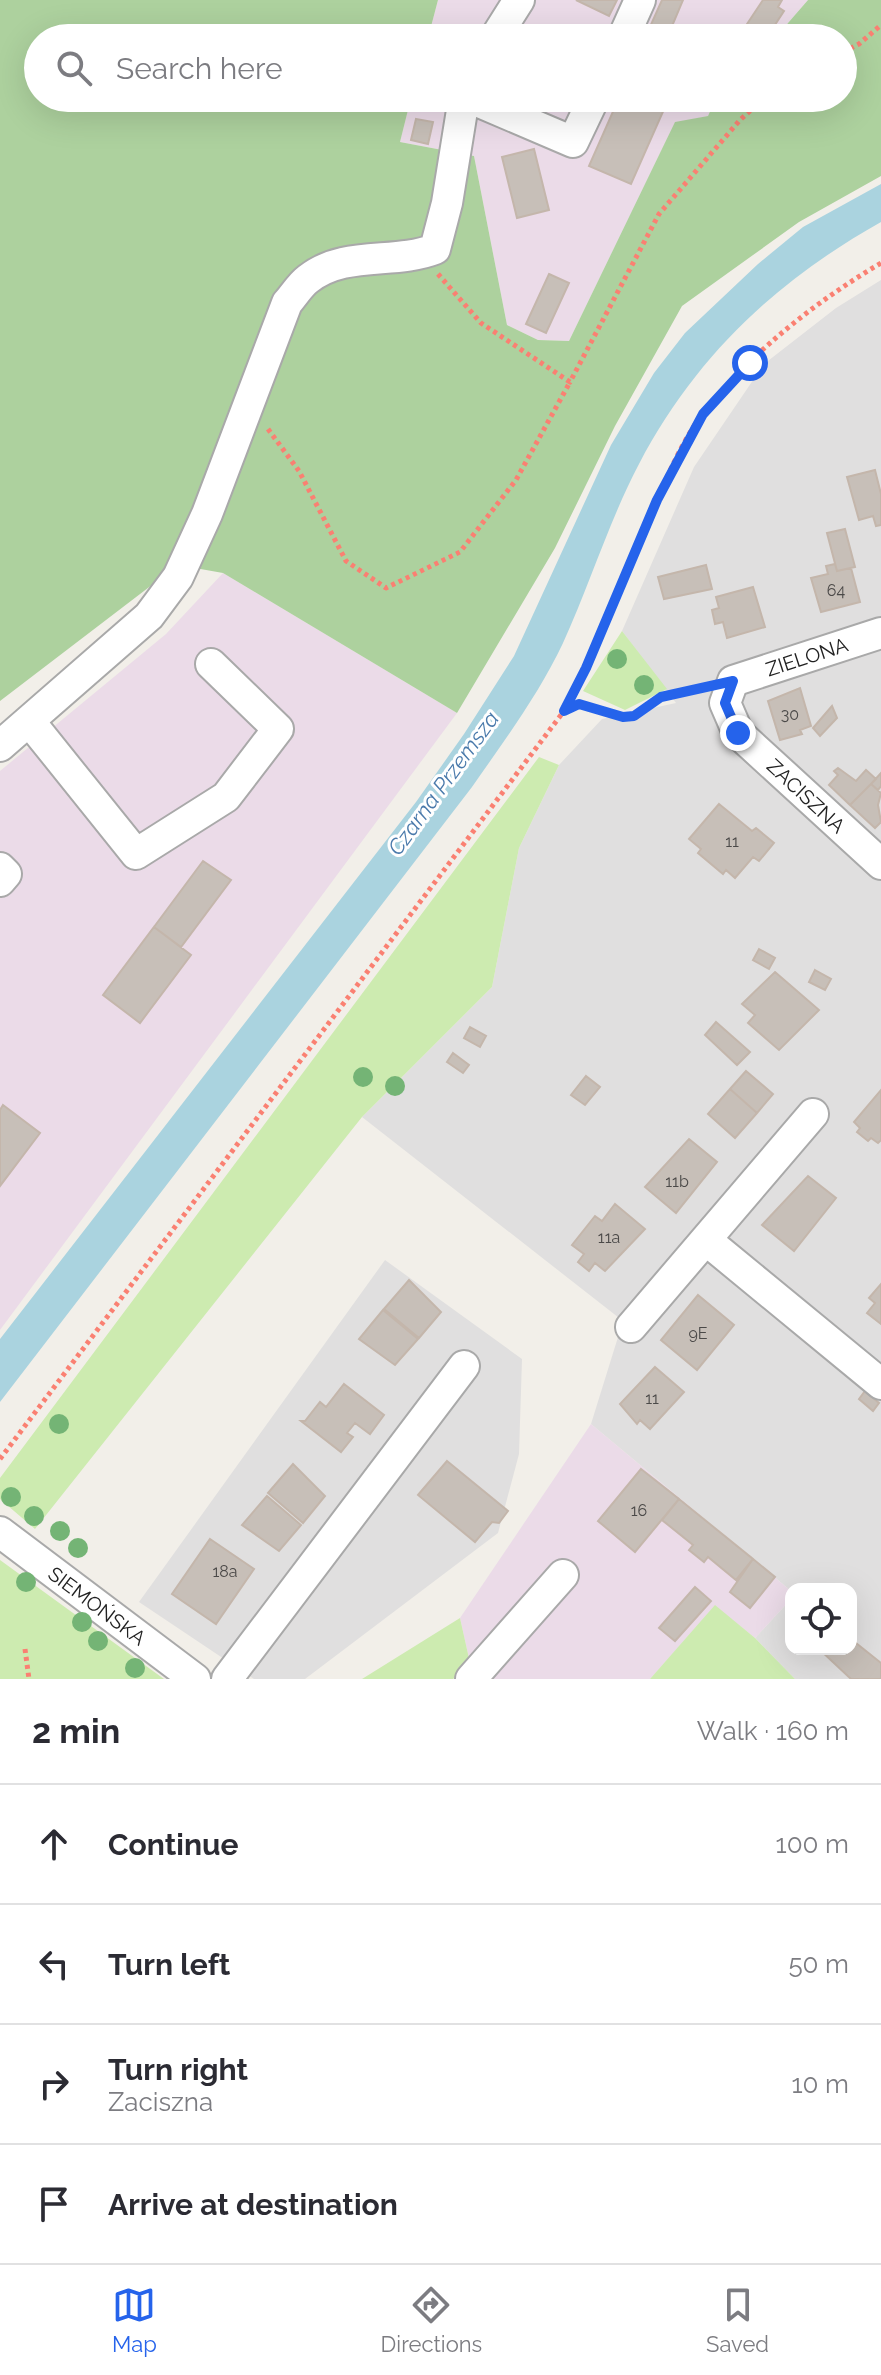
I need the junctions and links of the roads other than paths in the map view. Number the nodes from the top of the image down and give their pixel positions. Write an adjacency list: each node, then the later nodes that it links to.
1 (519, 0): 3 (street)
2 (640, 0): 4 (street)
3 (504, 24)
4 (629, 24)
5 (461, 112): 11 (street)
6 (503, 112): 7 (street)
7 (587, 112)
8 (881, 633): 10 (street, ZIELONA)
9 (211, 664): 11 (street)
10 (733, 681): 13 (street, ZACISZNA)
11 (30, 722): 12 (street)
12 (0, 746)
13 (881, 864)
14 (0, 868): 15 (street)
15 (0, 881)
16 (813, 1114): 17 (street)
17 (706, 1240): 18 (street); 20 (street)
18 (631, 1327)
19 (464, 1366): 24 (street)
20 (881, 1384)
21 (0, 1532): 23 (street, SIEMOŃSKA)
22 (563, 1575): 25 (street)
23 (195, 1679)
24 (227, 1679)
25 (471, 1679)

